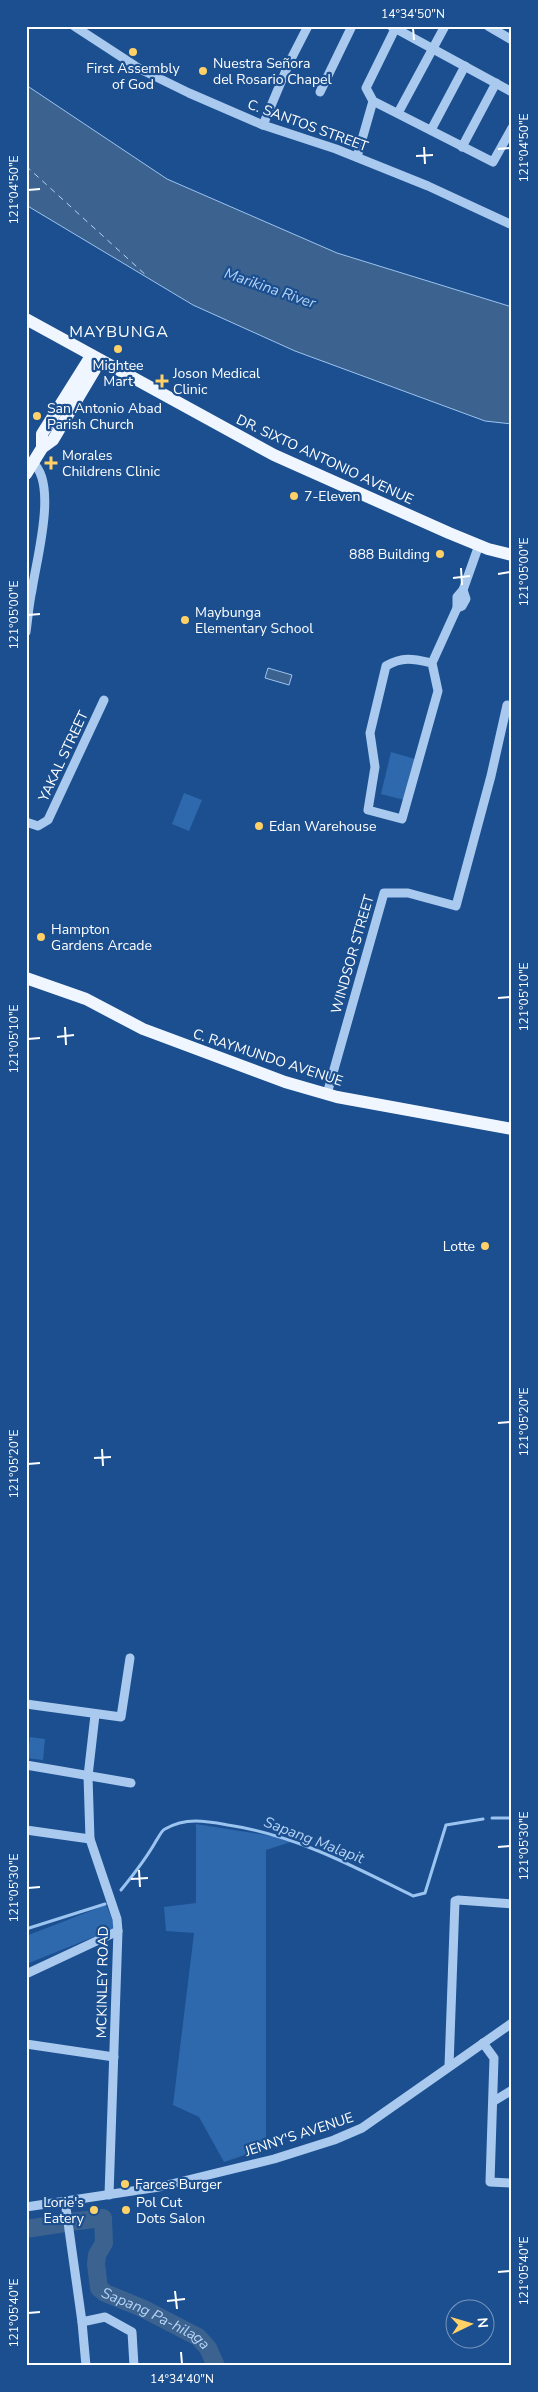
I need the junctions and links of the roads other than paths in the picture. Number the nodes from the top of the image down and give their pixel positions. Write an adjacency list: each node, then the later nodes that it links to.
1 (74, 26): 15 (street, C. SANTOS STREET)
2 (308, 26): 15 (street)
3 (352, 26): 11 (street)
4 (445, 26): 8 (street)
5 (488, 26): 7 (street)
6 (393, 28): 8 (street); 13 (street)
7 (512, 40)
8 (433, 48): 9 (street); 14 (street)
9 (465, 66): 10 (street); 17 (street)
10 (496, 83): 12 (street); 18 (street)
11 (320, 92)
12 (512, 92)
13 (373, 101): 14 (street); 19 (street)
14 (398, 112): 17 (street)
15 (263, 125): 19 (street, C. SANTOS STREET)
16 (512, 128): 18 (street)
17 (431, 130): 18 (street)
18 (462, 147)
19 (357, 157): 20 (street, C. SANTOS STREET)
20 (512, 225)
21 (26, 320): 22 (main road, DR. SIXTO ANTONIO AVENUE)
22 (95, 358): 23 (main road); 24 (main road, DR. SIXTO ANTONIO AVENUE)
23 (28, 470): 26 (street)
24 (478, 545): 25 (main road, DR. SIXTO ANTONIO AVENUE); 27 (street)
25 (512, 555)
26 (26, 632)
27 (432, 664): 27 (street)
28 (104, 700): 30 (street, YAKAL STREET)
29 (507, 705): 32 (street, WINDSOR STREET)
30 (26, 822)
31 (26, 978): 32 (main road, C. RAYMUNDO AVENUE)
32 (327, 1094): 33 (main road, C. RAYMUNDO AVENUE)
33 (512, 1129)
34 (130, 1658): 36 (street)
35 (26, 1704): 36 (street)
36 (95, 1715): 38 (street, MCKINLEY ROAD)
37 (26, 1766): 38 (street)
38 (88, 1776): 39 (street); 41 (street, MCKINLEY ROAD)
39 (131, 1783)
40 (26, 1830): 41 (street)
41 (90, 1839): 43 (street, MCKINLEY ROAD)
42 (512, 1904): 49 (street)
43 (118, 1931): 44 (street); 48 (street, MCKINLEY ROAD)
44 (26, 1974)
45 (512, 2023): 46 (street, JENNY'S AVENUE)
46 (483, 2043): 49 (street, JENNY'S AVENUE); 51 (street)
47 (26, 2044): 48 (street)
48 (114, 2057): 53 (street, MCKINLEY ROAD)
49 (449, 2066): 53 (street, JENNY'S AVENUE)
50 (512, 2090): 51 (street)
51 (494, 2102): 52 (street)
52 (512, 2183)
53 (109, 2195): 54 (street, JENNY'S AVENUE)
54 (65, 2201): 55 (street, JENNY'S AVENUE); 56 (street)
55 (26, 2207)
56 (82, 2322): 57 (street); 58 (street)
57 (86, 2366)
58 (134, 2366)

